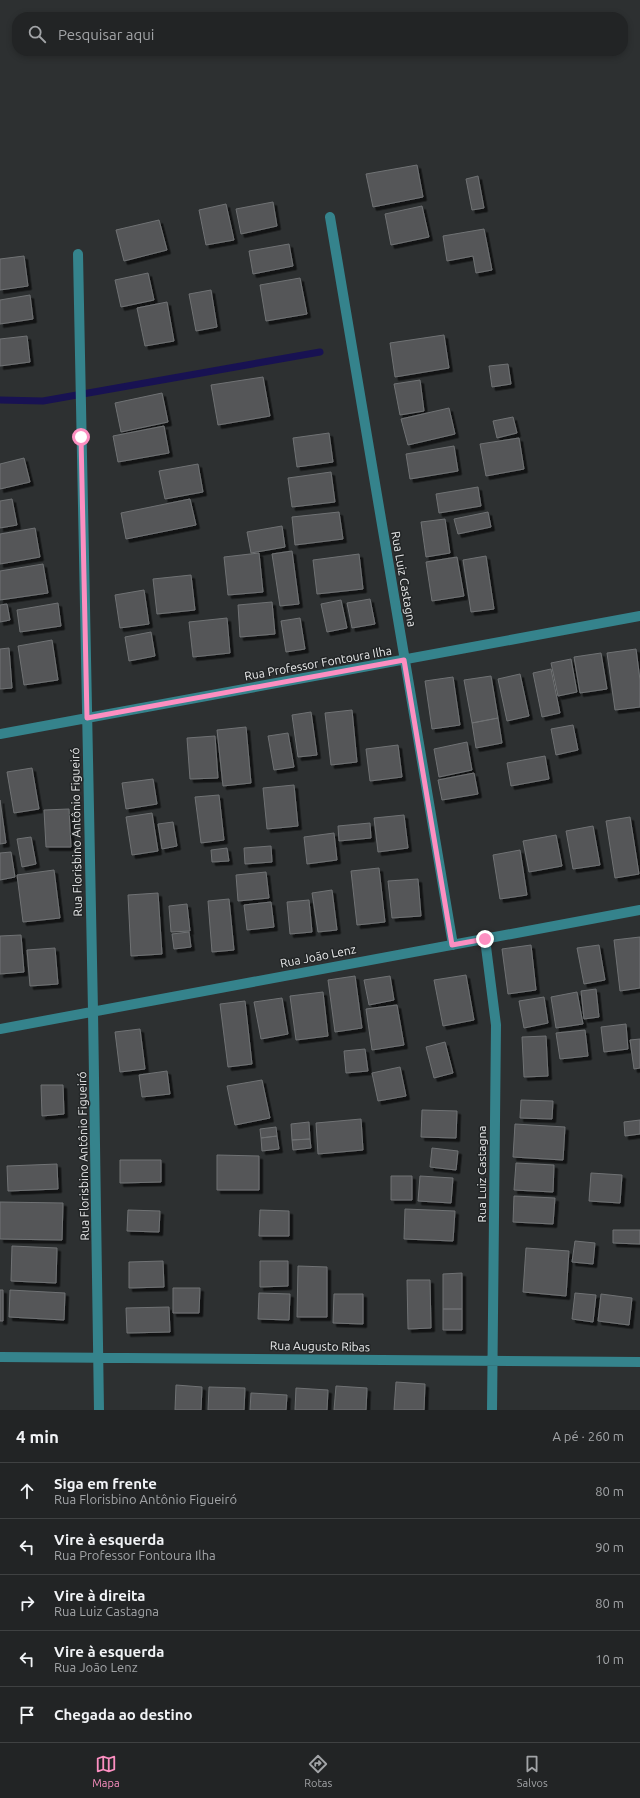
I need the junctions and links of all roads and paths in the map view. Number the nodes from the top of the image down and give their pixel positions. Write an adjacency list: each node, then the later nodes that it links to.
1 (330, 217): 4 (street, Rua Luiz Castagna)
2 (78, 254): 5 (street, Rua Florisbino Antônio Figueiró)
3 (640, 616): 4 (street, Rua Professor Fontoura Ilha)
4 (404, 660): 5 (street, Rua Professor Fontoura Ilha); 9 (street, Rua Luiz Castagna)
5 (87, 718): 6 (street, Rua Professor Fontoura Ilha); 10 (street, Rua Florisbino Antônio Figueiró)
6 (0, 734)
7 (640, 910): 8 (street, Rua João Lenz)
8 (485, 939): 9 (street, Rua João Lenz); 14 (street, Rua Luiz Castagna)
9 (452, 945): 10 (street, Rua João Lenz)
10 (93, 1011): 11 (street, Rua João Lenz); 13 (street, Rua Florisbino Antônio Figueiró)
11 (0, 1028)
12 (0, 1357): 13 (street, Rua Augusto Ribas)
13 (99, 1358): 14 (street, Rua Augusto Ribas); 16 (street, Rua Florisbino Antônio Figueiró)
14 (493, 1361): 15 (street, Rua Augusto Ribas); 17 (street, Rua Luiz Castagna)
15 (640, 1362)
16 (99, 1410)
17 (492, 1410)

